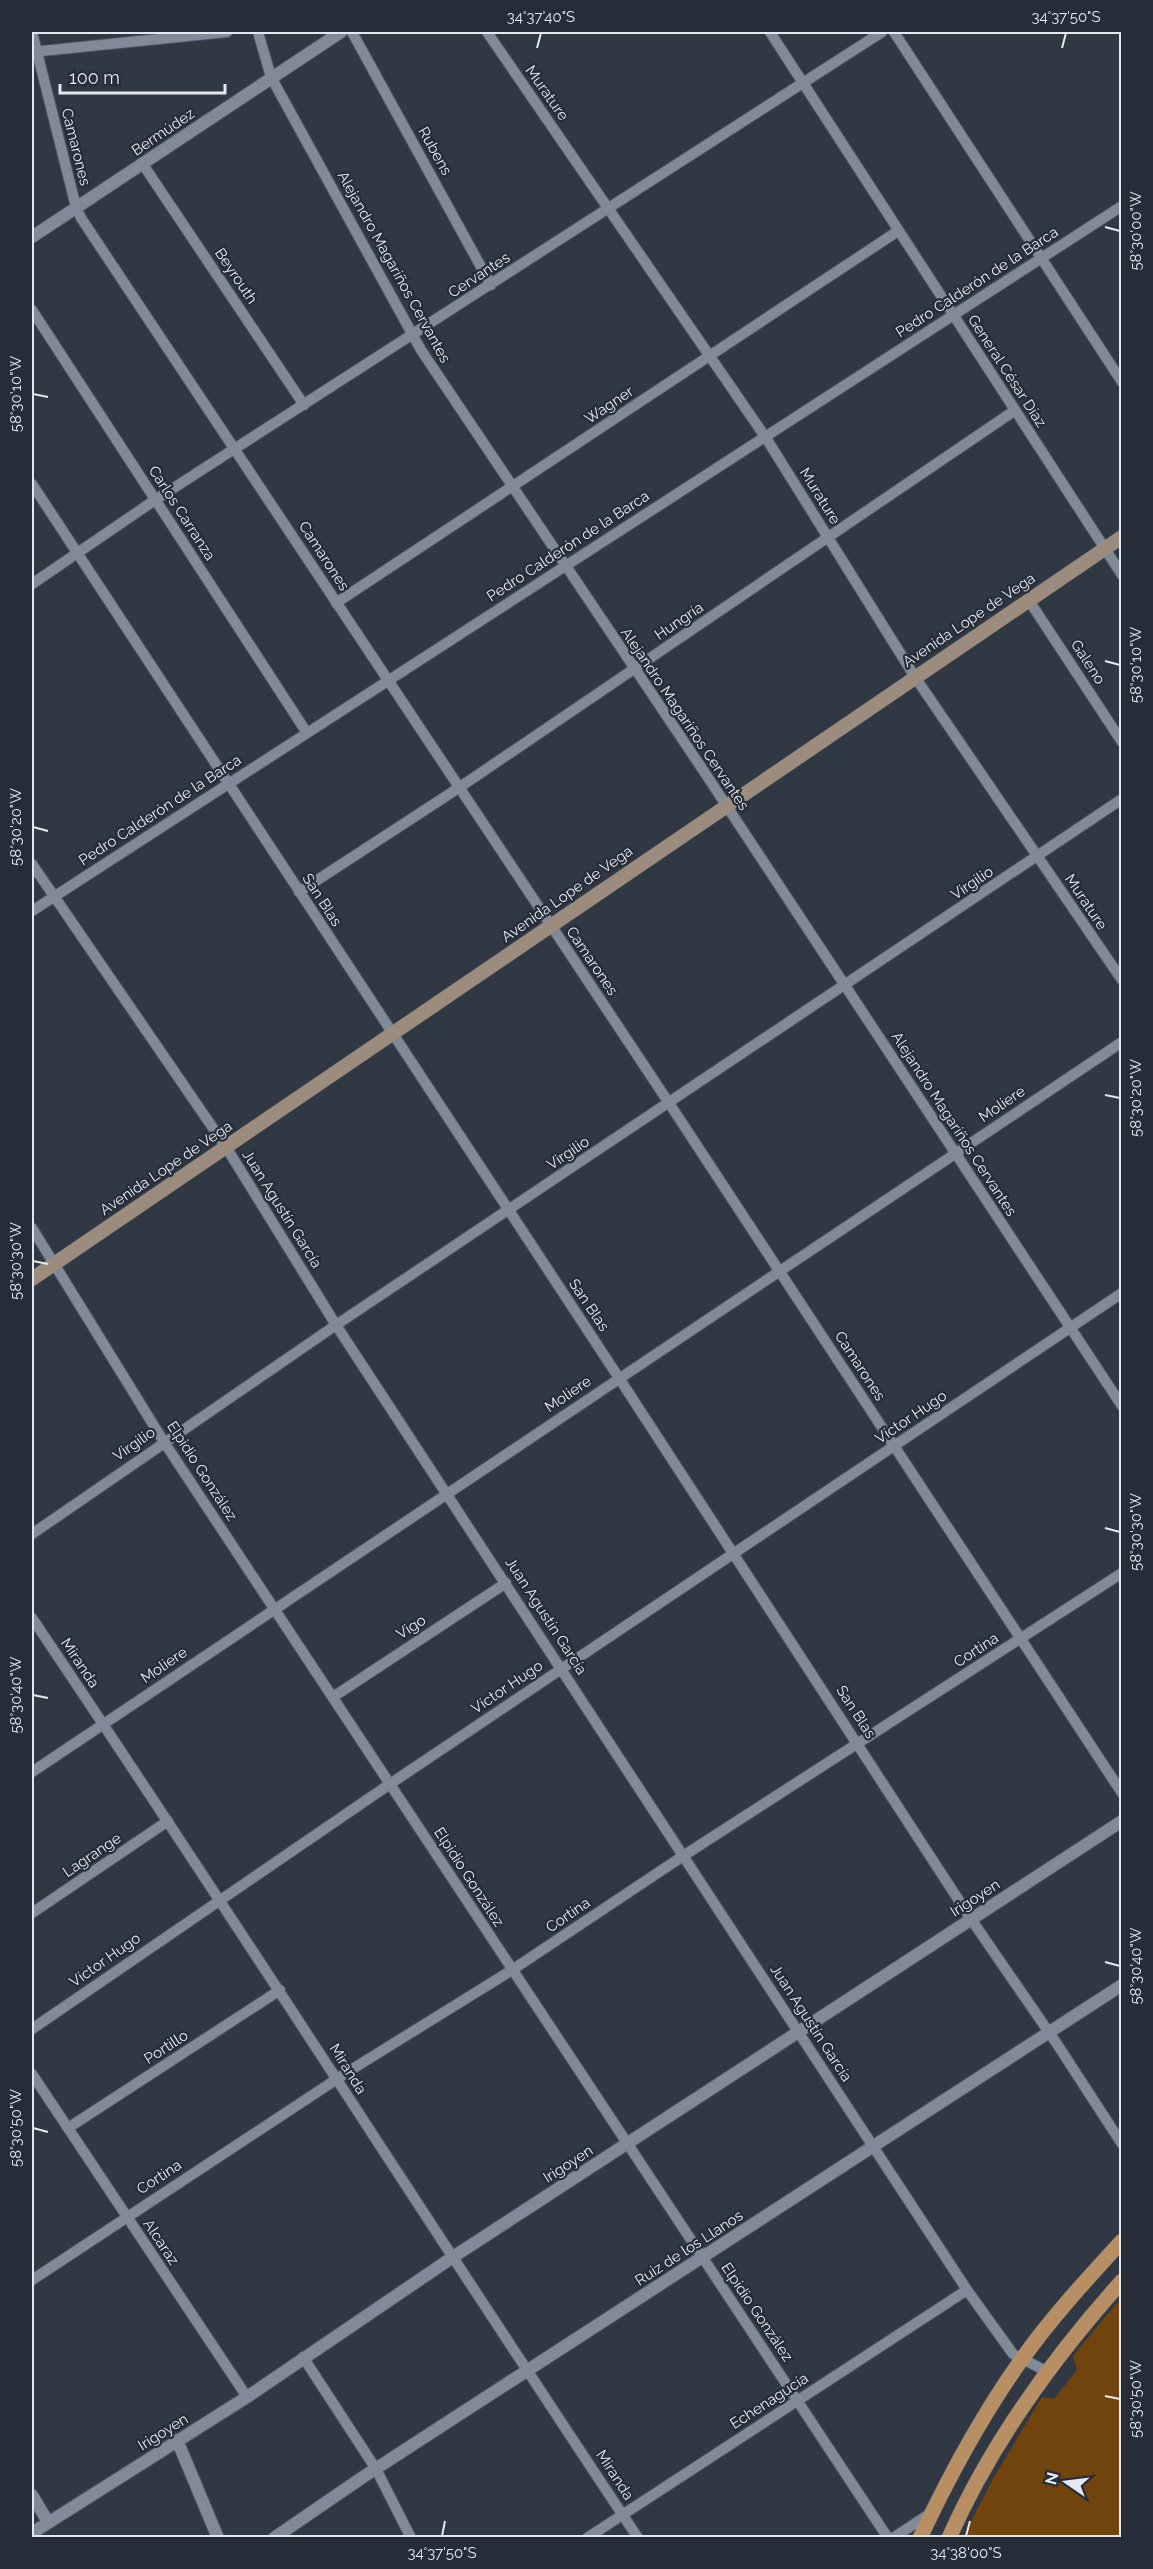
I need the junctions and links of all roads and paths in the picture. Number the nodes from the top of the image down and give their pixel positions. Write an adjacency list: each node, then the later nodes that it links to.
1 (32, 32): 10 (street, Camarones)
2 (227, 32): 10 (street)
3 (258, 32): 11 (street, Alejandro Magariños Cervantes)
4 (341, 32): 11 (street, Bermúdez)
5 (352, 32): 20 (street, Rubens)
6 (487, 32): 16 (street, Murature)
7 (771, 32): 12 (street, General César Díaz)
8 (882, 32): 12 (street, Cervantes)
9 (894, 32): 19 (street)
10 (34, 52): 15 (street, Camarones)
11 (271, 77): 13 (street, Bermúdez); 23 (street, Alejandro Magariños Cervantes)
12 (803, 82): 16 (street, Cervantes); 17 (street, General César Díaz)
13 (142, 163): 15 (street, Bermúdez); 26 (street, Beyrouth)
14 (1122, 206): 19 (street, Pedro Calderón de la Barca)
15 (76, 207): 18 (street, Bermúdez); 29 (street, Camarones)
16 (608, 208): 20 (street, Cervantes); 24 (street, Murature)
17 (898, 231): 22 (street, General César Díaz); 24 (street, Wagner)
18 (32, 237)
19 (1041, 259): 22 (street, Pedro Calderón de la Barca); 25 (street)
20 (491, 285): 23 (street, Cervantes)
21 (32, 310): 32 (street, Carlos Carranza)
22 (953, 315): 27 (street, General César Díaz); 28 (street, Pedro Calderón de la Barca)
23 (412, 336): 26 (street, Cervantes); 31 (street, Alejandro Magariños Cervantes)
24 (710, 357): 28 (street, Murature); 31 (street, Wagner)
25 (1122, 382)
26 (304, 405): 29 (street, Cervantes)
27 (1014, 411): 33 (street, Hungría); 35 (street, General César Díaz)
28 (766, 438): 33 (street, Murature); 37 (street, Pedro Calderón de la Barca)
29 (235, 449): 32 (street, Cervantes); 41 (street, Camarones)
30 (32, 484): 36 (street, San Blas)
31 (512, 488): 37 (street, Alejandro Magariños Cervantes); 41 (street, Wagner)
32 (155, 500): 36 (street, Cervantes); 45 (street, Carlos Carranza)
33 (829, 537): 42 (street, Hungría); 43 (street, Murature)
34 (1122, 537): 35 (main road, Avenida Lope de Vega)
35 (1104, 548): 38 (street, General César Díaz); 40 (main road, Avenida Lope de Vega)
36 (78, 553): 39 (street, Cervantes); 47 (street, San Blas)
37 (564, 566): 42 (street, Alejandro Magariños Cervantes); 44 (street, Pedro Calderón de la Barca)
38 (1122, 575)
39 (32, 584)
40 (1028, 599): 43 (main road, Avenida Lope de Vega); 46 (street, Galeno)
41 (336, 603): 44 (street, Camarones)
42 (634, 670): 48 (street, Hungría); 50 (street, Alejandro Magariños Cervantes)
43 (915, 677): 50 (main road, Avenida Lope de Vega); 51 (street, Murature)
44 (388, 680): 45 (street, Pedro Calderón de la Barca); 48 (street, Camarones)
45 (307, 733): 47 (street, Pedro Calderón de la Barca)
46 (1122, 742)
47 (229, 783): 53 (street, San Blas); 54 (street, Pedro Calderón de la Barca)
48 (460, 787): 53 (street, Hungría); 56 (street, Camarones)
49 (1122, 799): 51 (street, Virgilio)
50 (725, 806): 56 (main road, Avenida Lope de Vega); 58 (street, Alejandro Magariños Cervantes)
51 (1037, 857): 57 (street, Murature); 58 (street, Virgilio)
52 (32, 864): 54 (street, Juan Agustín García)
53 (299, 892): 59 (street, San Blas)
54 (54, 897): 55 (street, Pedro Calderón de la Barca); 62 (street, Juan Agustín García)
55 (32, 912)
56 (550, 926): 59 (main road, Avenida Lope de Vega); 61 (street, Camarones)
57 (1122, 980)
58 (844, 986): 61 (street, Virgilio); 63 (street, Alejandro Magariños Cervantes)
59 (393, 1035): 62 (main road, Avenida Lope de Vega); 64 (street, San Blas)
60 (1122, 1042): 63 (street, Moliere)
61 (669, 1102): 64 (street, Virgilio); 67 (street, Camarones)
62 (226, 1147): 66 (main road, Avenida Lope de Vega); 70 (street, Juan Agustín García)
63 (956, 1154): 67 (street, Moliere); 71 (street, Alejandro Magariños Cervantes)
64 (509, 1211): 70 (street, Virgilio); 72 (street, San Blas)
65 (32, 1228): 66 (street, Elpidio González)
66 (54, 1263): 68 (main road, Avenida Lope de Vega); 74 (street, Elpidio González)
67 (780, 1271): 72 (street, Moliere); 75 (street, Camarones)
68 (32, 1279)
69 (1122, 1293): 71 (street, Víctor Hugo)
70 (336, 1325): 74 (street, Virgilio); 76 (street, Juan Agustín García)
71 (1070, 1328): 73 (street, Alejandro Magariños Cervantes); 75 (street, Víctor Hugo)
72 (619, 1378): 76 (street, Moliere); 78 (street, San Blas)
73 (1122, 1406)
74 (164, 1442): 77 (street, Virgilio); 81 (street, Elpidio González)
75 (894, 1446): 78 (street, Víctor Hugo); 83 (street, Camarones)
76 (447, 1493): 80 (street, Juan Agustín García); 81 (street, Moliere)
77 (32, 1534)
78 (734, 1553): 84 (street, Víctor Hugo); 87 (street, San Blas)
79 (1122, 1573): 83 (street, Cortina)
80 (506, 1582): 84 (street, Juan Agustín García); 85 (street, Vigo)
81 (275, 1609): 85 (street, Elpidio González); 86 (street, Moliere)
82 (32, 1618): 86 (street, Miranda)
83 (1021, 1638): 87 (street, Cortina); 90 (street, Camarones)
84 (562, 1668): 89 (street, Víctor Hugo); 93 (street, Juan Agustín García)
85 (333, 1697): 89 (street, Elpidio González)
86 (103, 1724): 88 (street, Moliere); 91 (street, Miranda)
87 (859, 1744): 93 (street, Cortina); 96 (street, San Blas)
88 (32, 1772)
89 (390, 1784): 94 (street, Víctor Hugo); 97 (street, Elpidio González)
90 (1122, 1793)
91 (168, 1821): 94 (street, Miranda); 95 (street, Lagrange)
92 (1122, 1821): 96 (street, Irigoyen)
93 (683, 1856): 97 (street, Cortina); 102 (street, Juan Agustín García)
94 (220, 1900): 99 (street, Miranda); 100 (street, Víctor Hugo)
95 (32, 1913)
96 (971, 1919): 101 (street, San Blas); 102 (street, Irigoyen)
97 (512, 1970): 104 (street, Cortina); 106 (street, Elpidio González)
98 (1122, 1985): 101 (street, Ruiz de los Llanos)
99 (280, 1990): 104 (street, Miranda); 105 (street, Portillo)
100 (32, 2029)
101 (1049, 2031): 107 (street, San Blas); 108 (street, Ruiz de los Llanos)
102 (798, 2032): 106 (street, Irigoyen); 108 (street, Juan Agustín García)
103 (32, 2074): 105 (street, Alcaraz)
104 (337, 2080): 109 (street, Cortina); 111 (street, Miranda)
105 (68, 2128): 109 (street, Alcaraz)
106 (628, 2143): 111 (street, Irigoyen); 112 (street, Elpidio González)
107 (1122, 2144)
108 (874, 2148): 112 (street, Ruiz de los Llanos); 115 (street, Juan Agustín García)
109 (125, 2217): 113 (street, Cortina); 120 (street, Alcaraz)
110 (1122, 2241): 117 (main road)
111 (453, 2257): 116 (street, Irigoyen); 118 (street, Miranda)
112 (702, 2257): 118 (street, Ruiz de los Llanos); 121 (street, Elpidio González)
113 (32, 2280)
114 (1122, 2281): 119 (main road)
115 (968, 2290): 117 (street, Juan Agustín García); 121 (street, Echenagucía)
116 (303, 2357): 120 (street, Irigoyen); 123 (street)
117 (1022, 2359): 119 (street, Juan Agustín García); 125 (main road)
118 (529, 2371): 123 (street, Ruiz de los Llanos); 126 (street, Miranda)
119 (1046, 2371): 137 (main road)
120 (247, 2397): 122 (street, Irigoyen)
121 (797, 2400): 126 (street, Echenagucía); 134 (street, Elpidio González)
122 (177, 2440): 127 (street, Irigoyen); 129 (street)
123 (376, 2469): 130 (street, Ruiz de los Llanos); 131 (street)
124 (32, 2495): 127 (street)
125 (933, 2511): 135 (street); 136 (main road)
126 (623, 2515): 132 (street, Echenagucía); 133 (street, Miranda)
127 (48, 2522): 128 (street, Irigoyen)
128 (32, 2533)
129 (218, 2538)
130 (274, 2538)
131 (411, 2538)
132 (587, 2538)
133 (638, 2538)
134 (888, 2538)
135 (893, 2538)
136 (920, 2538)
137 (949, 2538)

